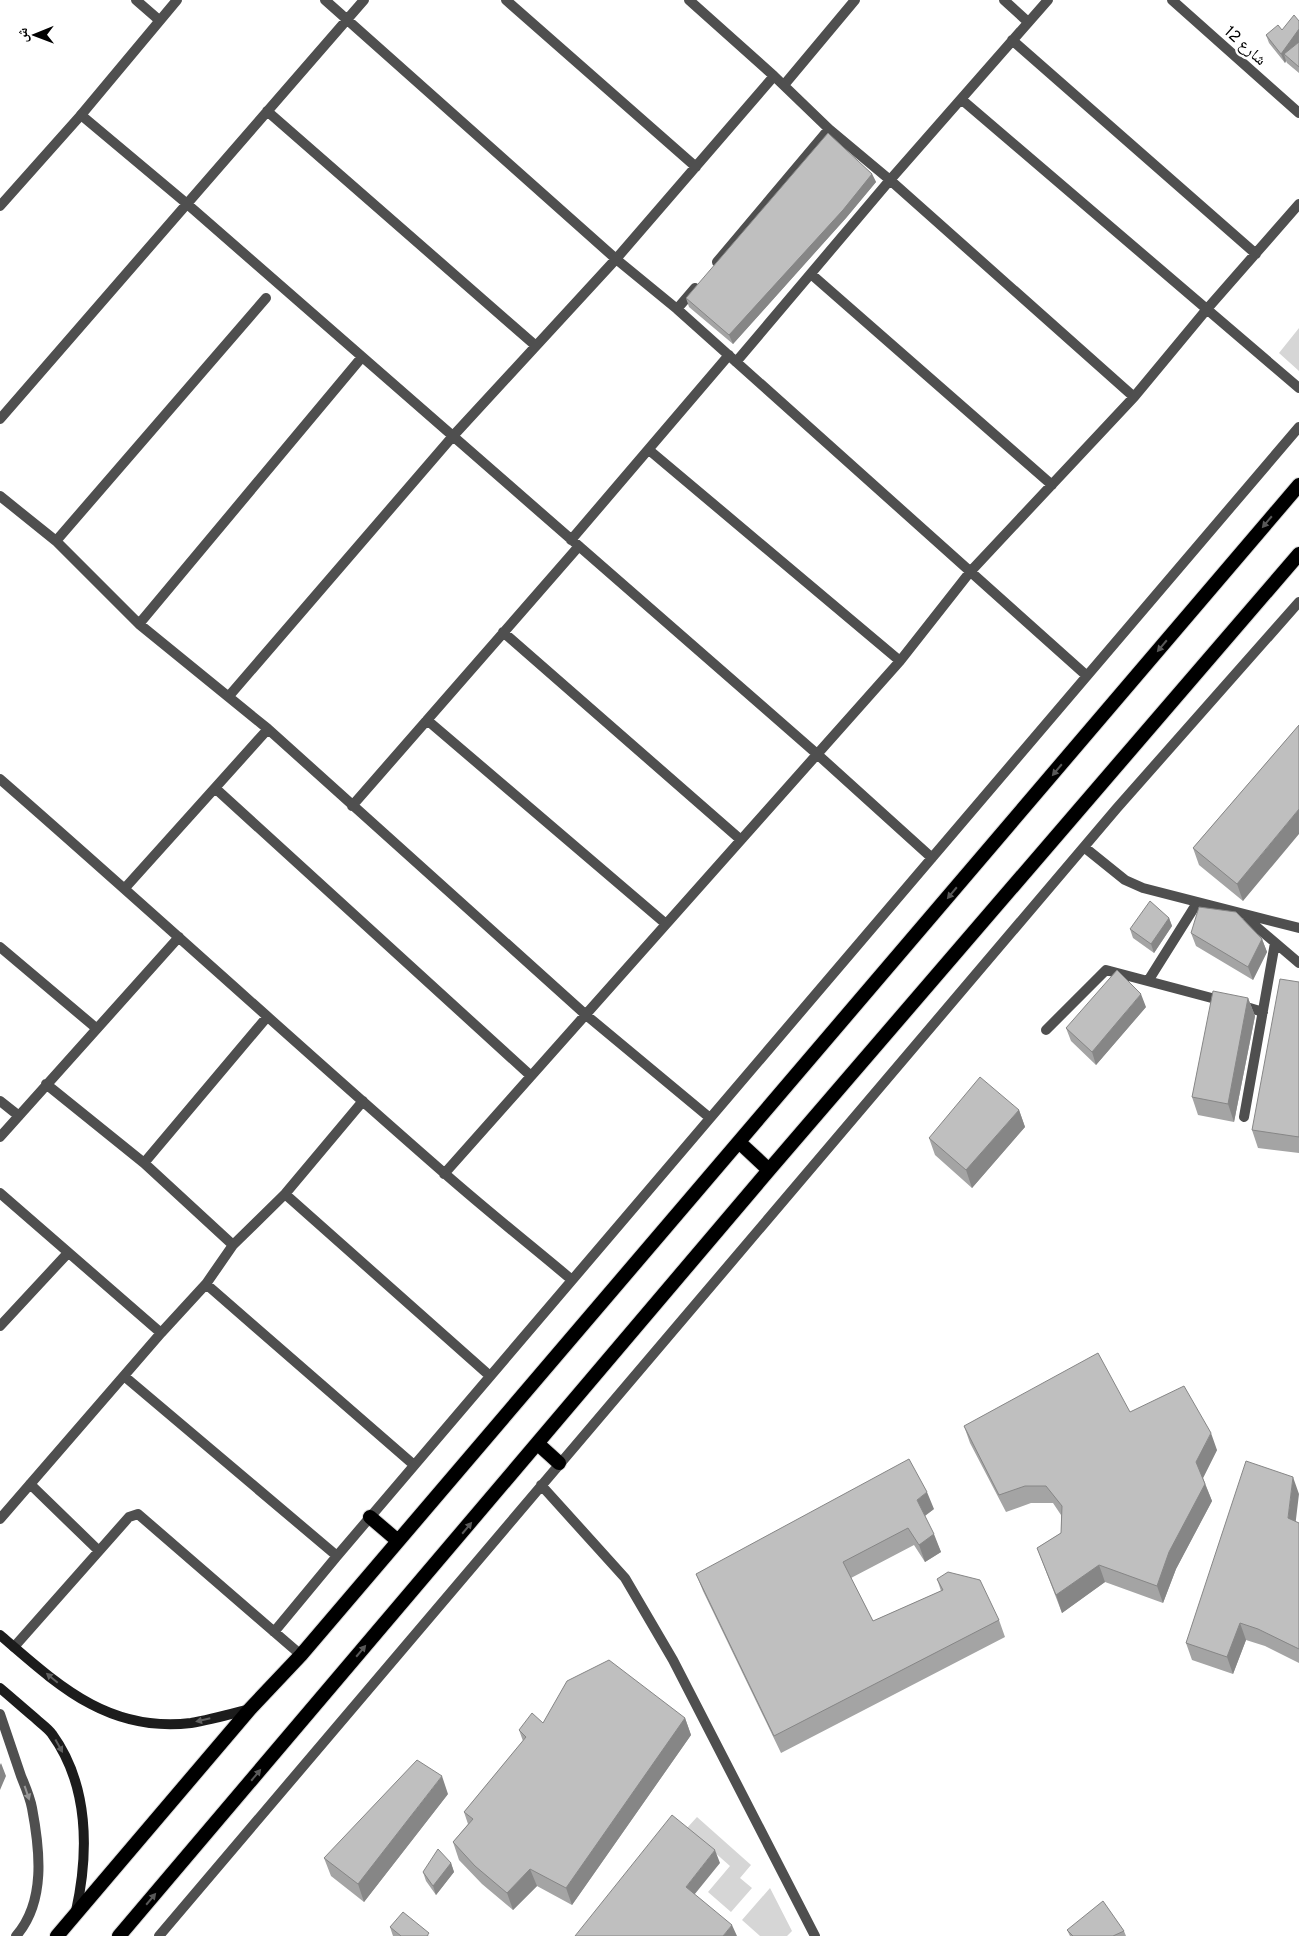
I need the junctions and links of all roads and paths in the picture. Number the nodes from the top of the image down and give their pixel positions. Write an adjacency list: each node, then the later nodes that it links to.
1 (136, 0): 12 (street)
2 (177, 0): 12 (street)
3 (325, 0): 11 (street)
4 (364, 0): 11 (street)
5 (506, 0): 22 (street)
6 (689, 0): 15 (street)
7 (856, 0): 16 (street)
8 (1004, 0): 13 (street)
9 (1048, 0): 13 (street)
10 (1172, 0): 19 (street, شارع 12)
11 (348, 18): 18 (street); 28 (street)
12 (158, 20): 20 (street)
13 (1028, 22): 14 (street)
14 (1012, 40): 17 (street); 27 (street)
15 (774, 76): 16 (street); 22 (street)
16 (784, 85): 21 (street)
17 (960, 99): 23 (street); 32 (street)
18 (267, 111): 24 (street); 33 (street)
19 (1299, 113)
20 (81, 115): 24 (street); 26 (street)
21 (829, 129): 23 (street); 31 (street)
22 (696, 167): 28 (street)
23 (890, 180): 29 (street); 37 (street)
24 (186, 203): 34 (street); 38 (street)
25 (1299, 204): 27 (street)
26 (0, 206)
27 (1256, 254): 32 (street)
28 (616, 259): 31 (street); 33 (street)
29 (811, 274): 35 (street); 43 (street)
30 (266, 298): 45 (street)
31 (677, 309): 35 (street)
32 (1207, 309): 36 (street); 37 (street)
33 (536, 346): 40 (street)
34 (362, 357): 40 (street); 50 (street)
35 (732, 358): 41 (street); 48 (street)
36 (1299, 388)
37 (1134, 397): 43 (street)
38 (0, 419)
39 (1299, 427): 53 (street)
40 (453, 436): 46 (street); 54 (street)
41 (649, 450): 46 (street); 52 (street)
42 (1299, 485): 87 (highway, one-way to 87)
43 (1052, 486): 48 (street)
44 (0, 496): 45 (street)
45 (56, 541): 50 (street)
46 (575, 543): 51 (street); 57 (street)
47 (1299, 554): 89 (highway)
48 (970, 572): 52 (street); 53 (street)
49 (1299, 602): 62 (street)
50 (139, 624): 54 (street)
51 (503, 632): 55 (street); 61 (street)
52 (900, 661): 57 (street)
53 (1087, 676): 63 (street)
54 (229, 696): 56 (street)
55 (427, 720): 60 (street); 67 (street)
56 (268, 729): 59 (street); 60 (street)
57 (817, 754): 61 (street); 63 (street)
58 (0, 779): 64 (street)
59 (215, 788): 64 (street); 79 (street)
60 (352, 806): 75 (street)
61 (740, 840): 67 (street)
62 (1084, 847): 65 (street); 102 (street)
63 (932, 858): 85 (street)
64 (125, 888): 69 (street)
65 (1197, 903): 66 (street); 73 (street)
66 (1243, 915): 68 (street); 70 (street)
67 (666, 924): 75 (street)
68 (1299, 928)
69 (178, 938): 76 (street); 77 (street)
70 (1275, 943): 72 (street); 74 (street)
71 (0, 947): 77 (street)
72 (1299, 963)
73 (1148, 981): 74 (street); 78 (street)
74 (1263, 1012): 84 (street)
75 (586, 1015): 79 (street); 85 (street)
76 (266, 1017): 82 (street); 88 (street)
77 (96, 1028): 80 (street)
78 (1046, 1030)
79 (531, 1076): 90 (street)
80 (46, 1084): 83 (street); 88 (street)
81 (0, 1101): 83 (street)
82 (363, 1101): 90 (street); 92 (street)
83 (19, 1116): 86 (street)
84 (1244, 1117)
85 (710, 1118): 95 (street)
86 (0, 1137)
87 (740, 1143): 89 (highway); 108 (highway)
88 (144, 1163): 93 (street)
89 (769, 1170): 101 (highway)
90 (444, 1174): 95 (street)
91 (0, 1193): 94 (street)
92 (285, 1194): 93 (street); 100 (street)
93 (233, 1245): 96 (street)
94 (67, 1254): 97 (street); 98 (street)
95 (572, 1280): 100 (street)
96 (206, 1284): 98 (street); 103 (street)
97 (0, 1326)
98 (160, 1333): 99 (street)
99 (124, 1376): 104 (street); 110 (street)
100 (490, 1376): 103 (street)
101 (538, 1444): 102 (highway); 121 (highway, one-way to 101)
102 (559, 1463): 105 (street)
103 (414, 1465): 106 (street)
104 (30, 1484): 107 (street); 109 (street)
105 (541, 1485): 122 (street); 123 (street)
106 (370, 1517): 108 (highway); 110 (street)
107 (0, 1519)
108 (398, 1541): 114 (highway)
109 (99, 1551): 111 (street); 113 (street)
110 (337, 1556): 111 (street)
111 (274, 1632): 114 (street)
112 (0, 1634): 113 (main road)
113 (14, 1647): 116 (main road, one-way to 113)
114 (301, 1655): 116 (highway)
115 (0, 1688): 118 (main road, one-way to 118)
116 (250, 1709): 118 (highway)
117 (0, 1714): 119 (street, one-way to 119)
118 (76, 1912): 120 (highway)
119 (16, 1936)
120 (57, 1936)
121 (119, 1936)
122 (159, 1936)
123 (815, 1936)

